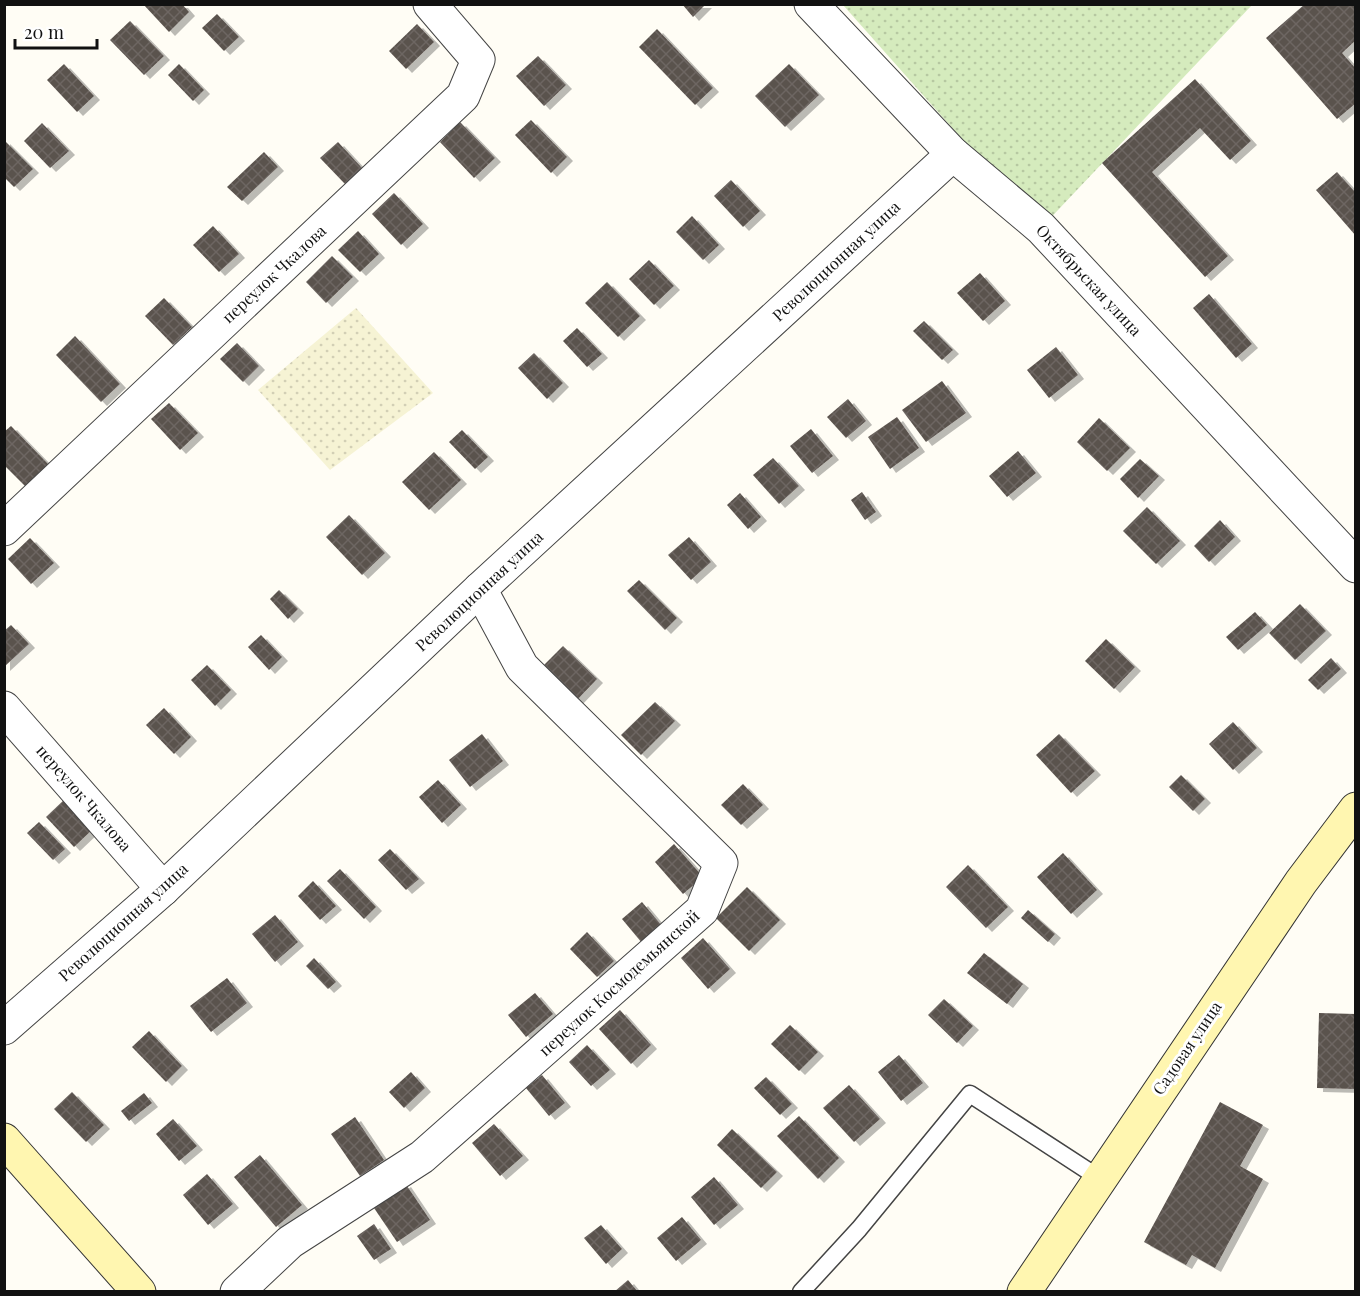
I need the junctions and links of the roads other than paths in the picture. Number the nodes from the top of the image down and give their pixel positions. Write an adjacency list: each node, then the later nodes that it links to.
1 (430, 4): 4 (street, переулок Чкалова)
2 (811, 4): 3 (street, Октябрьская улица)
3 (953, 154): 5 (street, Октябрьская улица); 6 (street, Революционная улица)
4 (4, 529)
5 (1356, 566)
6 (480, 589): 9 (street, Революционная улица); 14 (street, переулок Космодемьянской)
7 (4, 708): 9 (street, переулок Чкалова)
8 (1356, 808): 12 (street, Садовая улица)
9 (163, 889): 10 (street, Революционная улица)
10 (4, 1028)
11 (4, 1140): 13 (street)
12 (1099, 1178): 15 (lane); 16 (street, Садовая улица)
13 (139, 1292)
14 (237, 1292)
15 (801, 1292)
16 (1024, 1292)

